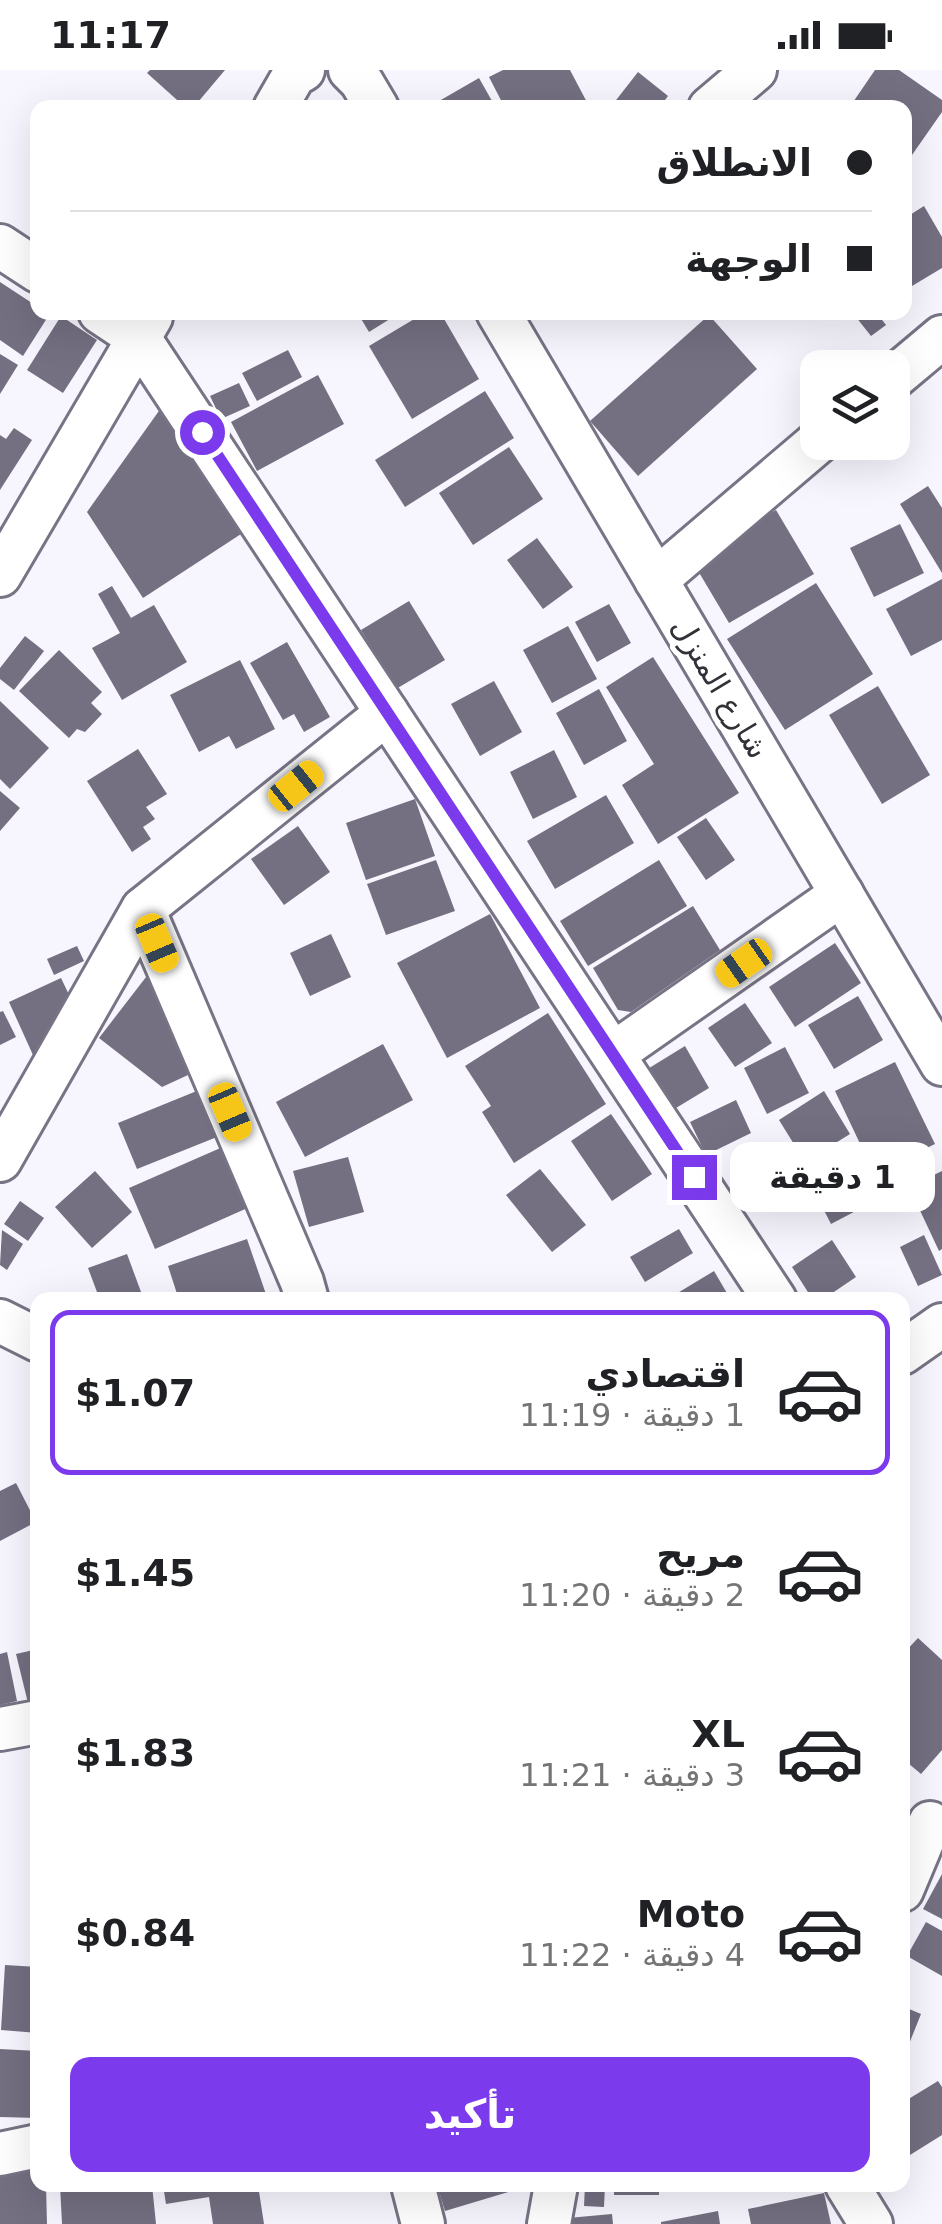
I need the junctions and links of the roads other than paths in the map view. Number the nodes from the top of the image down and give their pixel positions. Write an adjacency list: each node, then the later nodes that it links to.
1 (303, 70): 4 (street)
2 (350, 70): 5 (street)
3 (755, 70): 6 (street)
4 (280, 100)
5 (372, 100)
6 (719, 100)
7 (0, 246): 8 (street)
8 (30, 267)
9 (503, 320): 15 (street, شارع المنزل)
10 (147, 325): 14 (street); 16 (street)
11 (942, 337): 12 (street)
12 (910, 364)
13 (800, 457): 15 (street)
14 (1, 572)
15 (656, 580): 17 (street, شارع المنزل)
16 (387, 713): 18 (street); 19 (street)
17 (842, 894): 19 (street); 20 (street, شارع المنزل)
18 (143, 909): 21 (street); 22 (street)
19 (613, 1054): 23 (street)
20 (942, 1064)
21 (0, 1160)
22 (304, 1292)
23 (770, 1292)
24 (0, 1321): 26 (street)
25 (942, 1325): 27 (street)
26 (30, 1336)
27 (910, 1347)
28 (30, 1724): 29 (street)
29 (1, 1729): 30 (street)
30 (0, 1747)
31 (925, 1818): 32 (street)
32 (910, 1865)
33 (30, 2148): 34 (street)
34 (0, 2154)
35 (415, 2192): 38 (street)
36 (555, 2192): 39 (street)
37 (850, 2192): 40 (street)
38 (423, 2224)
39 (548, 2224)
40 (871, 2224)

